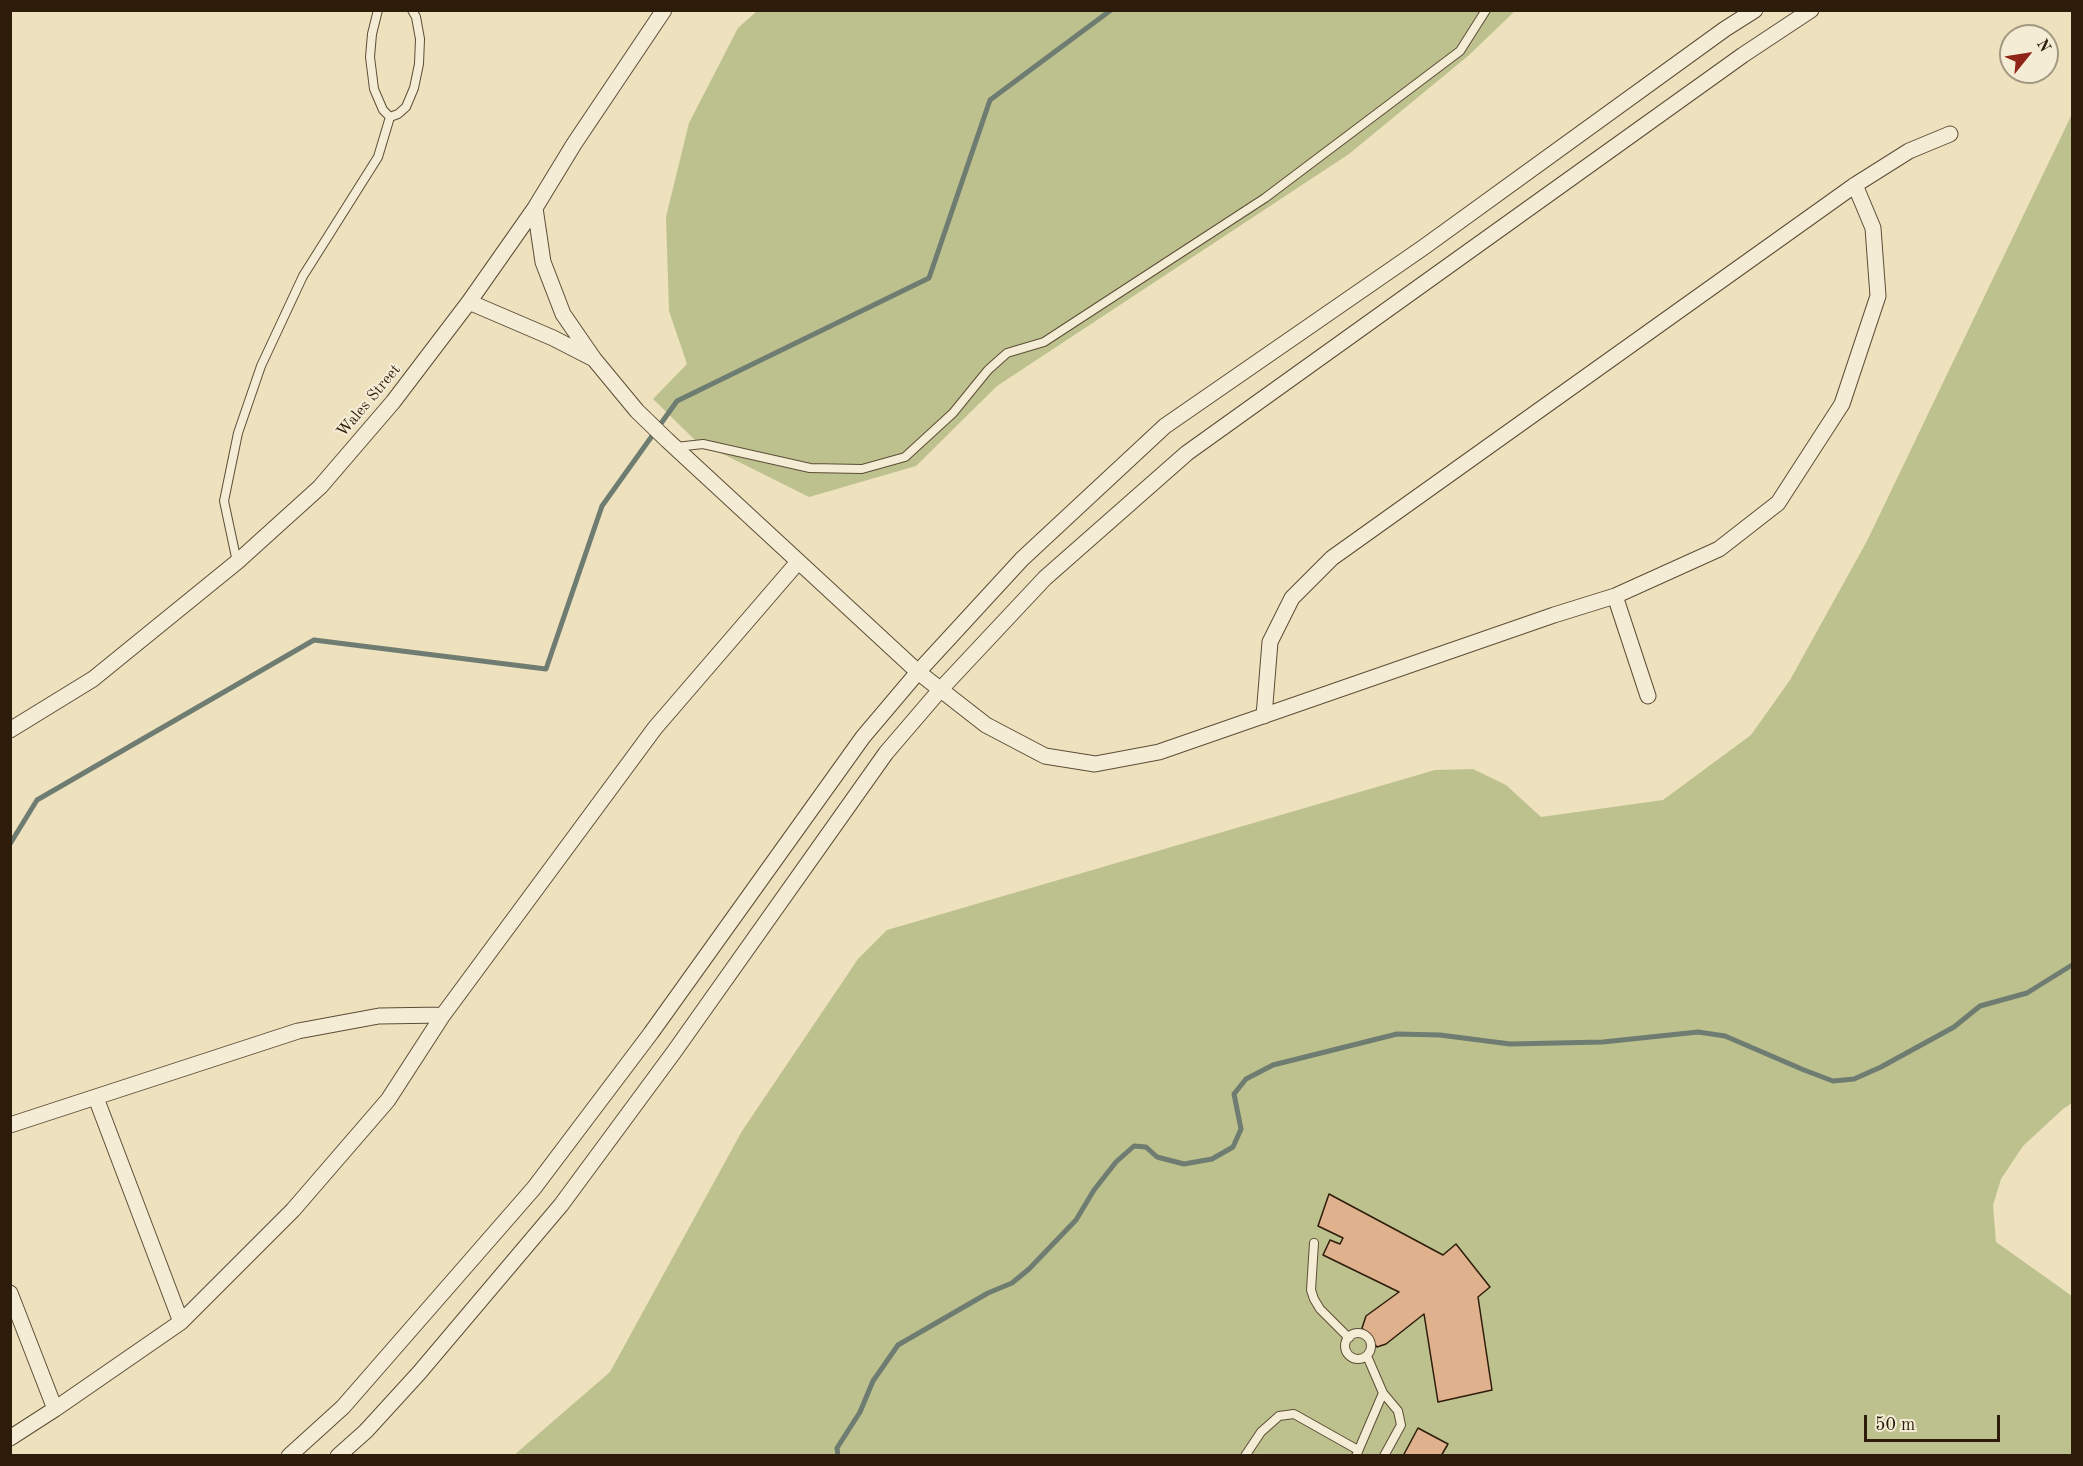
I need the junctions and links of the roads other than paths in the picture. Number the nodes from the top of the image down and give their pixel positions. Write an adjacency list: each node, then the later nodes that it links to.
1 (378, 10): 7 (lane)
2 (412, 10): 7 (lane)
3 (664, 10): 10 (street, Wales Street)
4 (1486, 10): 13 (lane)
5 (1755, 10): 17 (street)
6 (1811, 10): 18 (street)
7 (390, 117): 14 (lane)
8 (1950, 134): 9 (street)
9 (1855, 185): 16 (street); 20 (street)
10 (535, 208): 11 (street, Wales Street); 12 (street)
11 (469, 302): 12 (street); 14 (street, Wales Street)
12 (594, 359): 13 (street)
13 (671, 444): 15 (street)
14 (237, 562): 21 (street, Wales Street)
15 (798, 562): 17 (street); 22 (street)
16 (1615, 596): 19 (street); 20 (street)
17 (918, 672): 18 (street); 34 (street)
18 (940, 690): 20 (street); 35 (street)
19 (1647, 696)
20 (1264, 716)
21 (10, 730)
22 (443, 1016): 23 (street); 27 (street)
23 (96, 1098): 24 (street); 27 (street)
24 (10, 1125)
25 (1314, 1243): 28 (lane)
26 (10, 1293): 31 (street)
27 (181, 1322): 31 (street)
28 (1349, 1338): 29 (lane); 29 (lane)
29 (1367, 1356): 30 (lane)
30 (1383, 1393): 33 (lane); 37 (lane)
31 (56, 1409): 32 (street)
32 (10, 1438)
33 (1357, 1453): 36 (lane)
34 (289, 1455)
35 (338, 1455)
36 (1245, 1455)
37 (1384, 1455)

